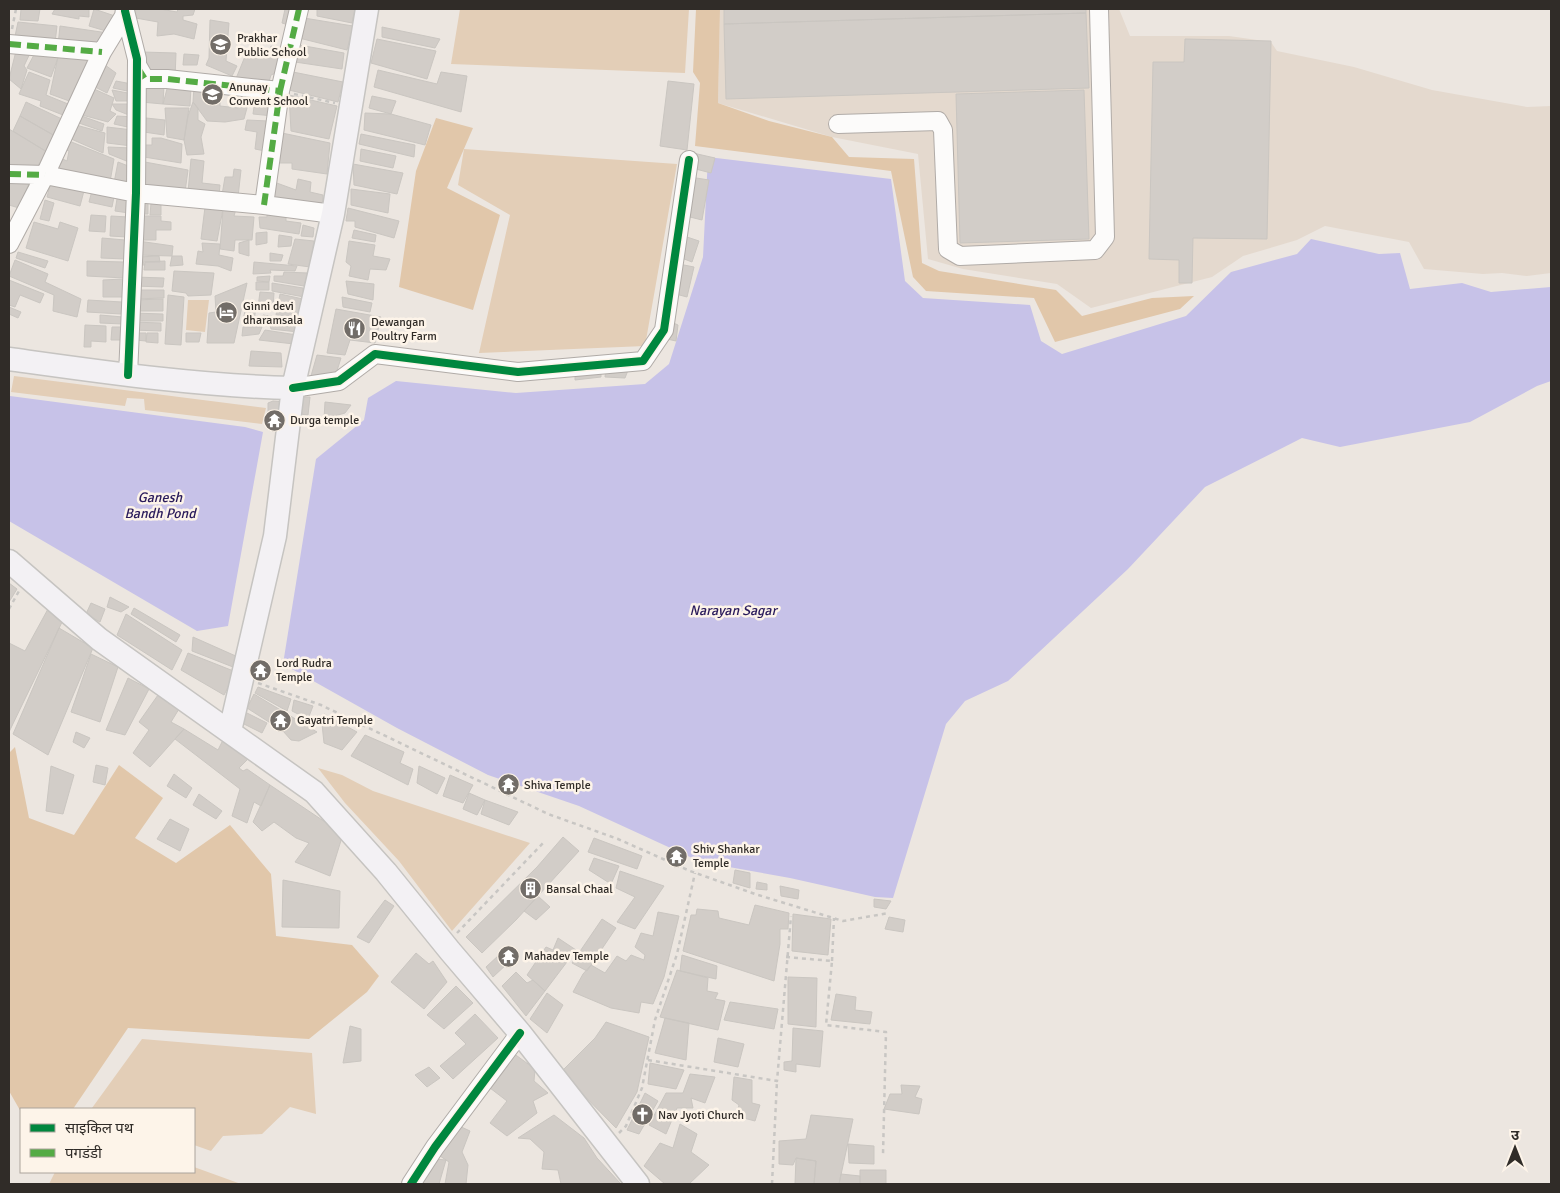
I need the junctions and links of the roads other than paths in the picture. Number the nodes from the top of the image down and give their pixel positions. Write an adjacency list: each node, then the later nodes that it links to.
1 (299, 9): 8 (street)
2 (367, 9): 15 (main road)
3 (1099, 9): 9 (street)
4 (125, 10): 6 (street); 7 (street)
5 (9, 44): 6 (street)
6 (102, 52): 12 (street)
7 (137, 65): 8 (street); 13 (street)
8 (280, 91): 14 (street)
9 (838, 124)
10 (689, 160): 19 (street)
11 (9, 174): 12 (street)
12 (45, 175): 13 (street); 16 (street)
13 (136, 193): 14 (street); 18 (street)
14 (264, 205): 15 (street)
15 (333, 214): 19 (main road)
16 (9, 244)
17 (9, 359): 18 (main road)
18 (128, 375): 19 (main road)
19 (293, 388): 21 (main road)
20 (9, 561): 21 (main road)
21 (230, 731): 22 (main road)
22 (520, 1033): 23 (street); 24 (main road)
23 (411, 1184)
24 (638, 1184)

